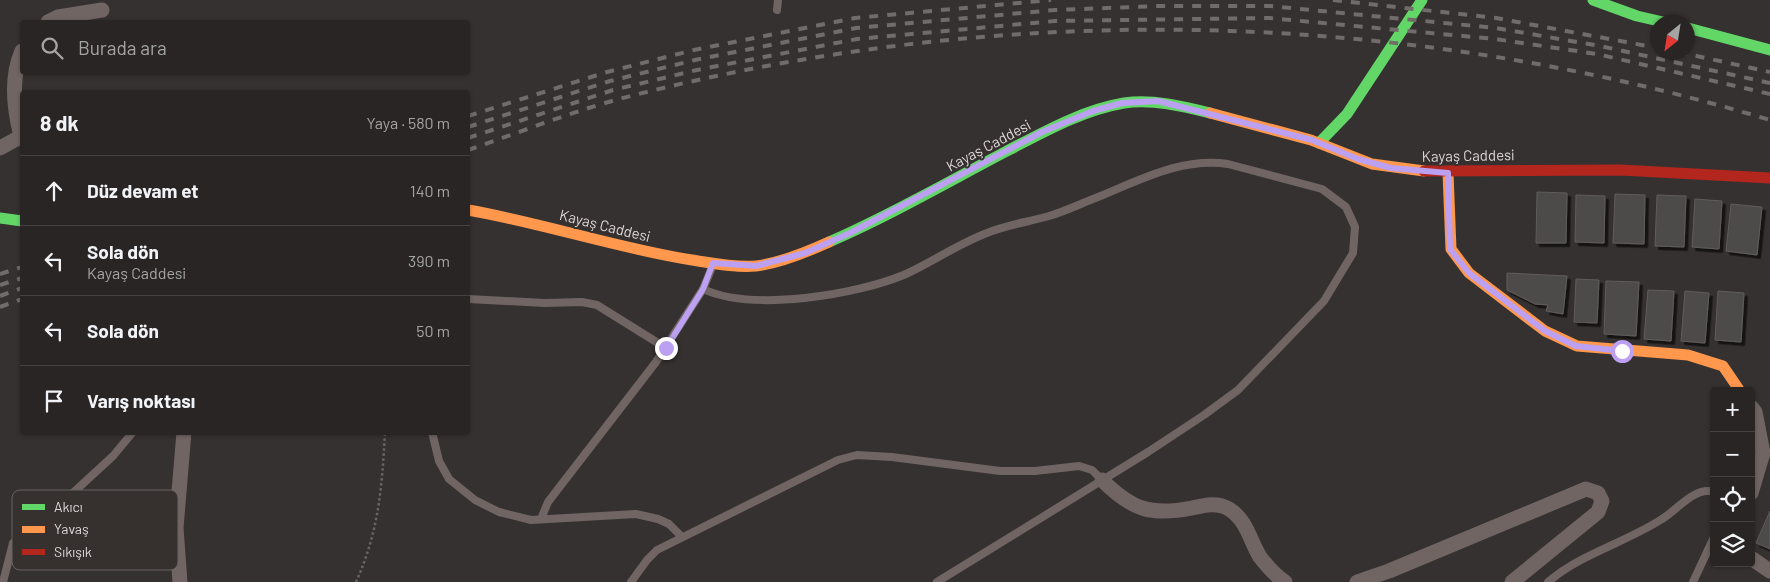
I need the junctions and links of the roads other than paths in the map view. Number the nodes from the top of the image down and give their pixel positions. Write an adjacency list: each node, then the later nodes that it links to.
1 (778, 0): 5 (lane)
2 (1422, 0): 13 (street)
3 (1593, 0): 6 (street)
4 (102, 10): 7 (street)
5 (778, 10)
6 (1650, 19)
7 (52, 20)
8 (1695, 30): 9 (street)
9 (1770, 50)
10 (20, 60): 11 (street)
11 (20, 129)
12 (20, 137): 14 (street)
13 (1319, 143): 15 (street, Kayaş Caddesi); 20 (street, Kayaş Caddesi)
14 (0, 148)
15 (1448, 173): 16 (street, Kayaş Caddesi); 24 (street)
16 (1770, 178)
17 (470, 210): 20 (street, Kayaş Caddesi)
18 (0, 218): 19 (street)
19 (20, 221)
20 (713, 263): 21 (lane)
21 (703, 289): 23 (lane); 29 (lane)
22 (470, 299): 23 (lane)
23 (666, 348): 34 (lane)
24 (1737, 387)
25 (1755, 412): 30 (street)
26 (130, 435): 31 (lane)
27 (184, 435): 33 (street)
28 (433, 435): 34 (lane)
29 (1102, 480): 35 (lane); 44 (lane); 45 (street)
30 (1755, 480)
31 (76, 490)
32 (1710, 491): 48 (lane)
33 (178, 504)
34 (541, 519): 35 (lane)
35 (682, 537): 43 (lane)
36 (12, 546): 41 (lane)
37 (1710, 546): 49 (lane)
38 (178, 555): 42 (street)
39 (1755, 561): 40 (street)
40 (1770, 571)
41 (3, 582)
42 (180, 582)
43 (631, 582)
44 (937, 582)
45 (1285, 582)
46 (1357, 582): 47 (street)
47 (1512, 582)
48 (1548, 582)
49 (1693, 582)

